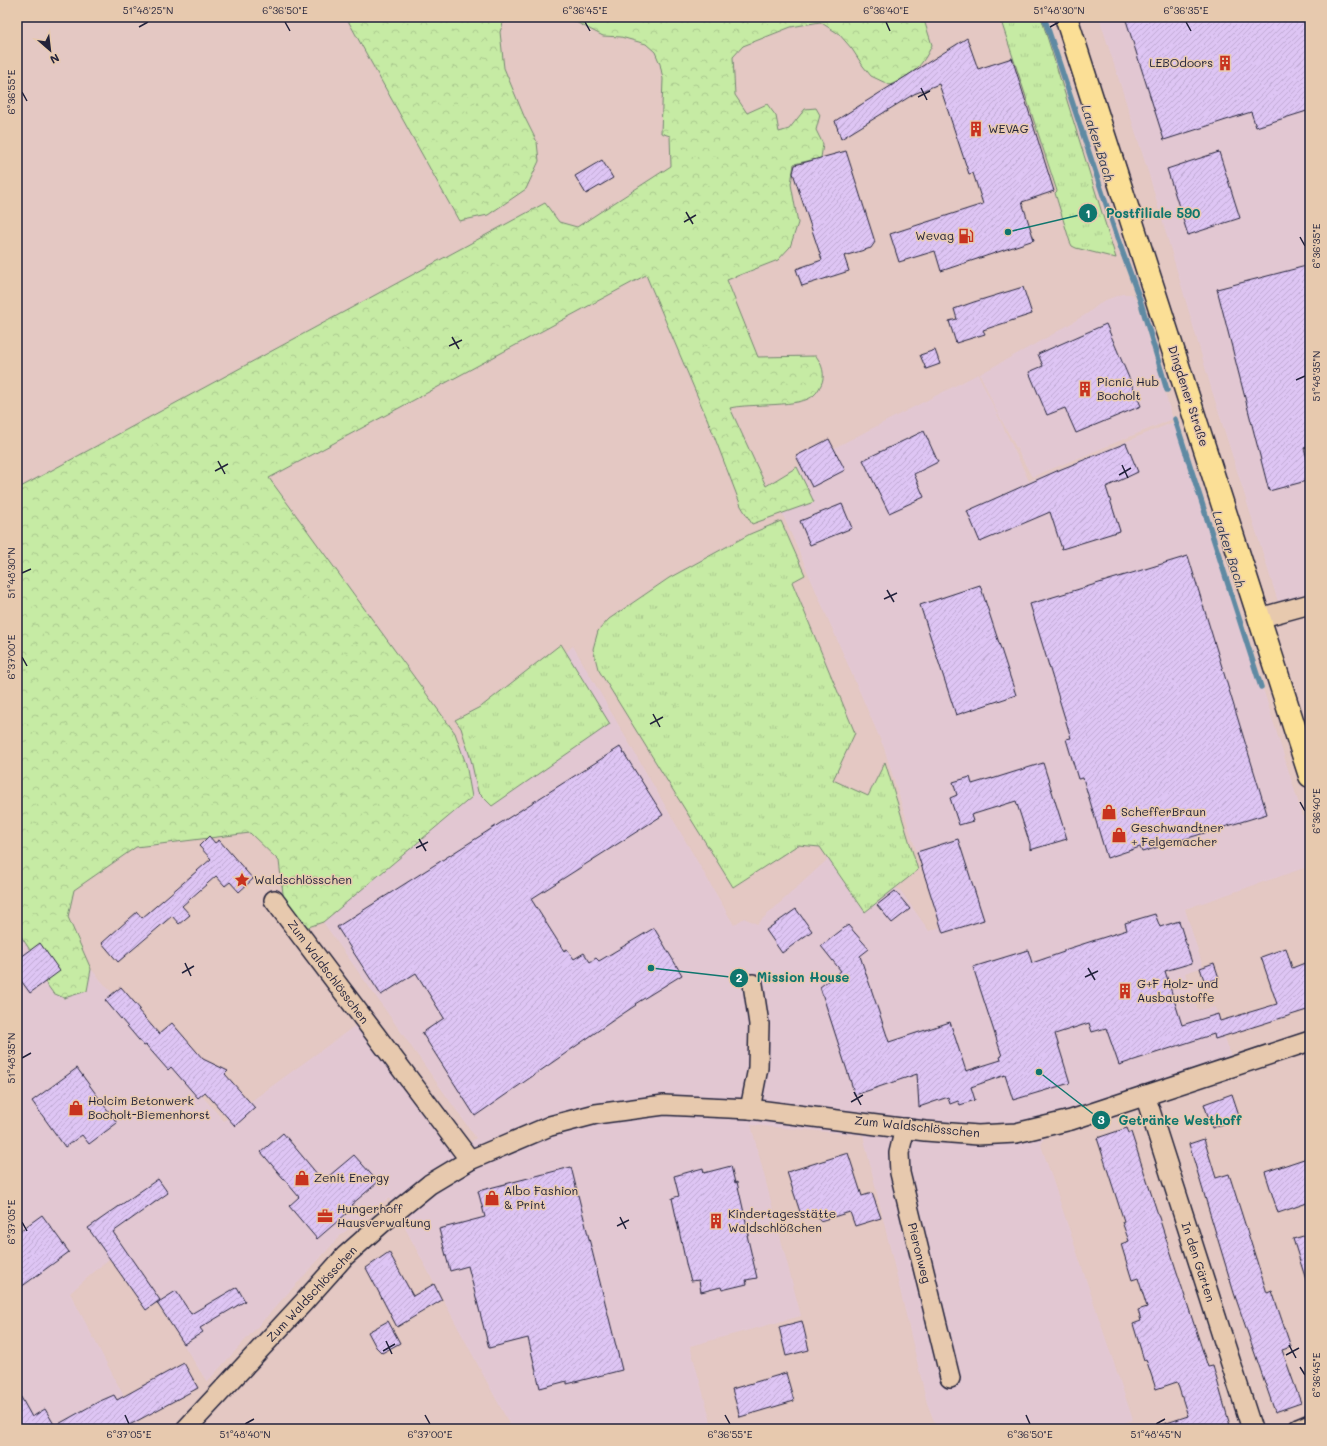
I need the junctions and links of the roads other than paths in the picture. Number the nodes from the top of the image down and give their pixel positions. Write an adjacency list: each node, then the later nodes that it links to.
1 (1066, 17): 3 (main road, Dingdener Straße)
2 (1310, 604): 3 (street)
3 (1259, 618): 4 (main road, Dingdener Straße)
4 (1310, 776)
5 (274, 900): 11 (street, Zum Waldschlösschen)
6 (753, 984): 9 (street)
7 (1310, 1041): 8 (street, Zum Waldschlösschen)
8 (1145, 1096): 10 (street, Zum Waldschlösschen); 15 (street, In den Gärten)
9 (750, 1109): 10 (street, Zum Waldschlösschen); 11 (street, Zum Waldschlösschen)
10 (905, 1128): 12 (street, Pieronweg)
11 (470, 1160): 14 (street, Zum Waldschlösschen)
12 (950, 1378)
13 (1310, 1424): 16 (street)
14 (186, 1429)
15 (1252, 1429)
16 (1298, 1429)

